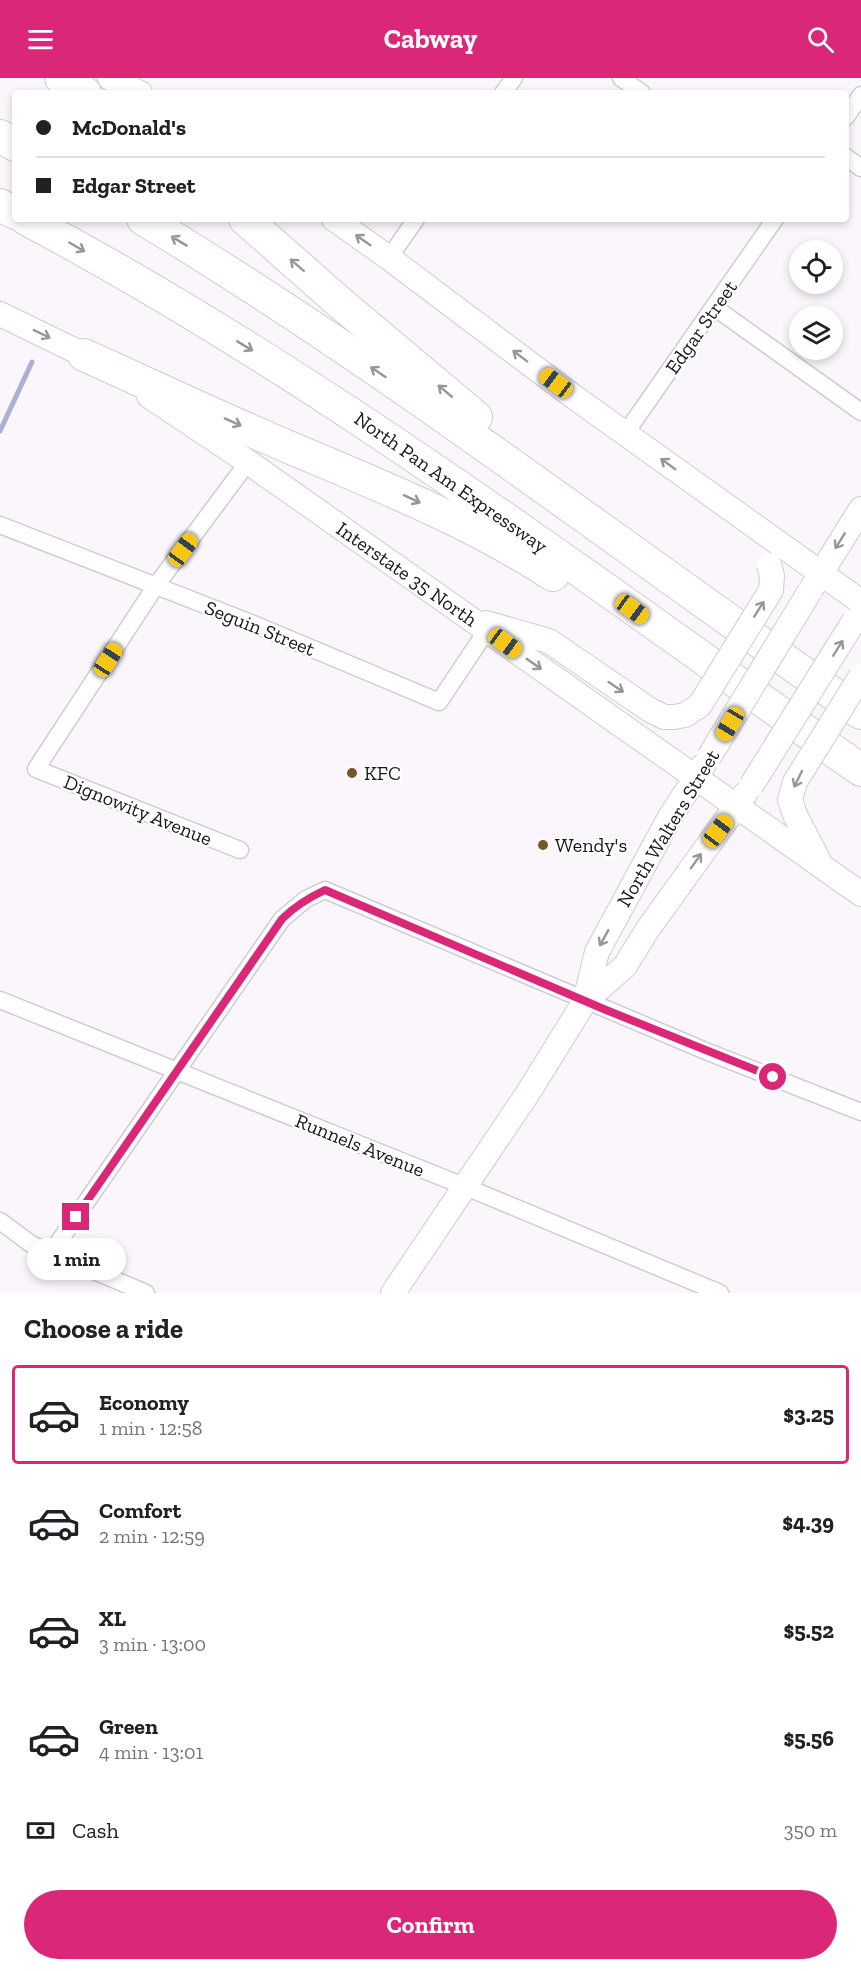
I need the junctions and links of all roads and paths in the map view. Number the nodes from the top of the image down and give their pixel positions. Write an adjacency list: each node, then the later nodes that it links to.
1 (61, 78): 4 (highway)
2 (110, 78): 5 (main road)
3 (621, 78): 6 (street)
4 (80, 90)
5 (134, 90)
6 (638, 90)
7 (861, 95): 8 (street)
8 (849, 113)
9 (31, 222): 30 (highway, North Pan Am Expressway, one-way to 30)
10 (147, 222): 29 (highway, one-way to 10)
11 (248, 222): 29 (highway, one-way to 11)
12 (338, 222): 15 (main road, one-way to 12)
13 (414, 222): 15 (street)
14 (773, 222): 16 (street, Edgar Street)
15 (389, 258): 20 (main road, one-way to 15)
16 (714, 307): 19 (street); 20 (street, Edgar Street)
17 (0, 314): 18 (main road, Interstate 35 North, one-way to 18)
18 (84, 355): 21 (main road, Interstate 35 North); 30 (highway, one-way to 30)
19 (861, 412)
20 (625, 434): 22 (main road, one-way to 20)
21 (248, 462): 26 (street); 28 (main road, Interstate 35 North)
22 (704, 490): 25 (main road); 28 (main road, one-way to 22, bridge)
23 (861, 509): 25 (main road, North Walters Street, one-way to 25)
24 (0, 525): 26 (street, Seguin Street)
25 (815, 582): 27 (main road); 34 (main road, North Walters Street, bridge)
26 (155, 587): 28 (street, Seguin Street); 36 (street, Dignowity Avenue)
27 (859, 611): 35 (main road, North Walters Street, one-way to 27, bridge)
28 (478, 624): 34 (main road, Interstate 35 North, one-way to 34)
29 (736, 626): 32 (highway)
30 (705, 661): 33 (highway, North Pan Am Expressway)
31 (861, 675): 37 (main road, one-way to 37, bridge)
32 (861, 713)
33 (861, 770)
34 (695, 777): 35 (main road, Interstate 35 North); 40 (main road, North Walters Street, one-way to 40)
35 (736, 806): 37 (main road, Interstate 35 North); 40 (main road, North Walters Street, one-way to 35)
36 (240, 850)
37 (823, 867): 38 (main road, Interstate 35 North)
38 (861, 894)
39 (0, 1000): 41 (street, Runnels Avenue)
40 (585, 1001): 41 (street); 42 (street); 43 (main road, North Walters Street)
41 (175, 1072): 43 (street, Runnels Avenue); 45 (street)
42 (861, 1112)
43 (466, 1187): 46 (main road, North Walters Street); 48 (street, Runnels Avenue)
44 (0, 1221): 45 (street)
45 (51, 1253): 47 (street)
46 (397, 1287)
47 (146, 1293)
48 (720, 1293)

